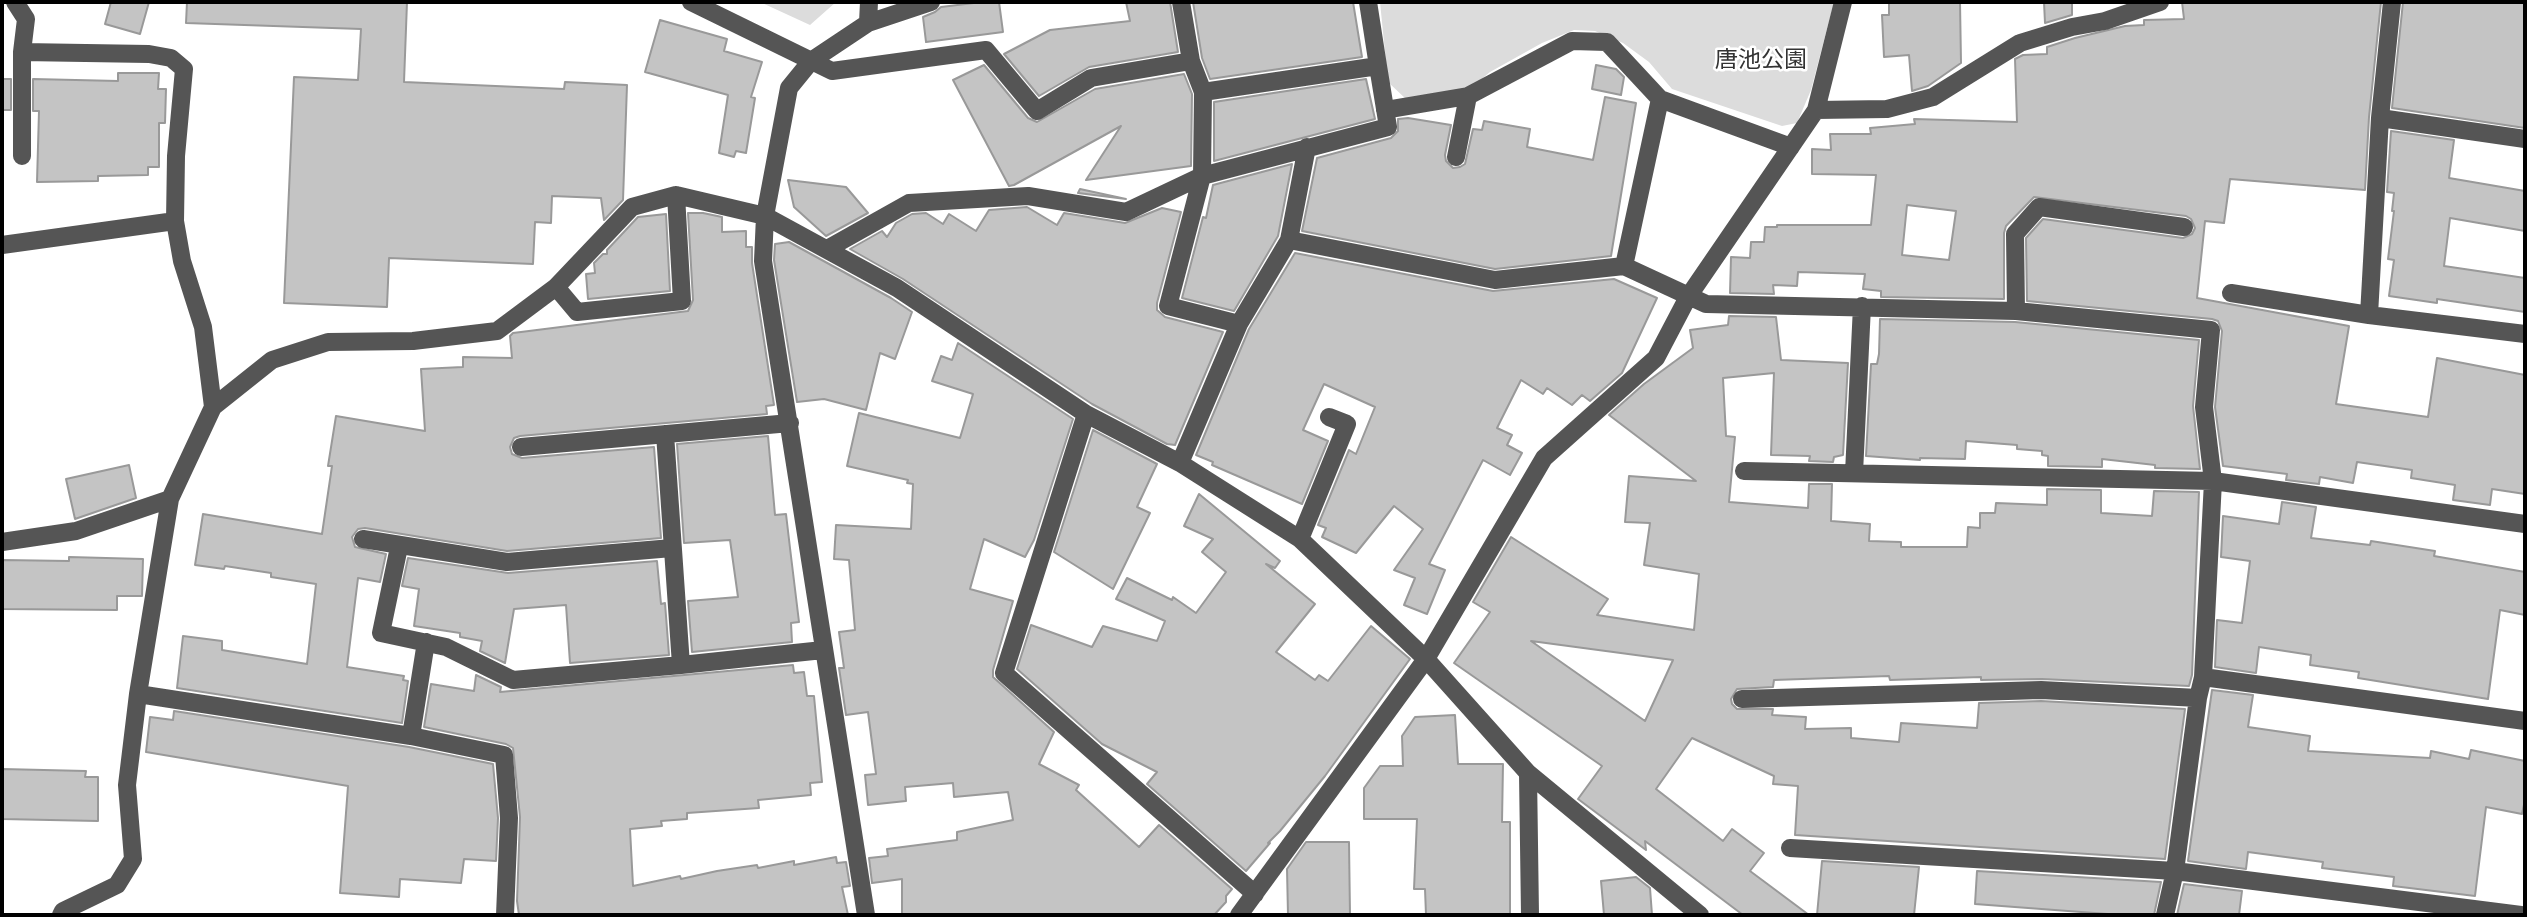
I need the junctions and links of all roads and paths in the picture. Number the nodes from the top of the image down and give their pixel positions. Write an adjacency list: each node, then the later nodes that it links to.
1 (15, 2): 11 (street)
2 (691, 2): 12 (street)
3 (869, 2): 10 (street)
4 (931, 2): 10 (street)
5 (1181, 2): 13 (street)
6 (1368, 2): 14 (street)
7 (1843, 2): 19 (street)
8 (2160, 2): 19 (street)
9 (2392, 2): 20 (street)
10 (868, 23): 12 (street)
11 (22, 52): 24 (street); 29 (street)
12 (811, 61): 13 (street); 28 (street)
13 (1191, 61): 15 (street)
14 (1378, 66): 15 (street); 18 (street)
15 (1203, 92): 26 (street)
16 (1468, 96): 17 (street); 18 (street); 25 (street)
17 (1660, 99): 23 (street); 34 (street)
18 (1385, 110): 22 (street)
19 (1816, 110): 23 (street)
20 (2380, 118): 21 (street); 40 (street)
21 (2525, 139)
22 (1307, 147): 26 (street); 31 (street)
23 (1791, 148): 37 (street)
24 (22, 156)
25 (1455, 157)
26 (1202, 176): 33 (street); 41 (street)
27 (676, 195): 28 (street); 35 (street); 35 (street)
28 (765, 216): 33 (street); 46 (street)
29 (175, 221): 32 (street); 43 (street)
30 (2184, 228): 39 (street)
31 (1289, 240): 34 (street); 41 (street)
32 (2, 245)
33 (827, 249): 44 (street)
34 (1624, 266): 37 (street)
35 (556, 287): 43 (street)
36 (2231, 293): 40 (street)
37 (1688, 297): 38 (street); 62 (street)
38 (1861, 306): 39 (street); 51 (street)
39 (2016, 311): 52 (street)
40 (2369, 315): 42 (street)
41 (1239, 324): 49 (street)
42 (2525, 334)
43 (213, 407): 53 (street)
44 (1086, 414): 49 (street); 73 (street)
45 (1329, 417): 56 (street)
46 (790, 423): 47 (street); 61 (street)
47 (665, 434): 48 (street); 59 (street)
48 (521, 447)
49 (1180, 463): 56 (street)
50 (1744, 471): 51 (street)
51 (1853, 473): 52 (street)
52 (2213, 481): 54 (street); 64 (street)
53 (170, 499): 57 (street); 65 (street)
54 (2525, 524)
55 (363, 539): 58 (street)
56 (1300, 539): 62 (street)
57 (2, 542)
58 (399, 547): 59 (street); 60 (street)
59 (672, 548): 63 (street)
60 (426, 642): 63 (street); 69 (street)
61 (823, 650): 63 (street); 77 (street)
62 (1426, 659): 70 (street); 73 (street)
63 (681, 665)
64 (2203, 677): 66 (street); 68 (street)
65 (138, 694): 69 (street); 75 (street)
66 (2198, 698): 67 (street); 72 (street)
67 (1742, 699)
68 (2525, 721)
69 (411, 736): 76 (street)
70 (1528, 773): 74 (street); 79 (street)
71 (1790, 848): 72 (street)
72 (2175, 871): 81 (street); 82 (street)
73 (1255, 894): 78 (street)
74 (1680, 907): 80 (street)
75 (61, 915)
76 (505, 915)
77 (866, 915)
78 (1240, 915)
79 (1530, 915)
80 (1700, 915)
81 (2165, 915)
82 (2521, 915)

